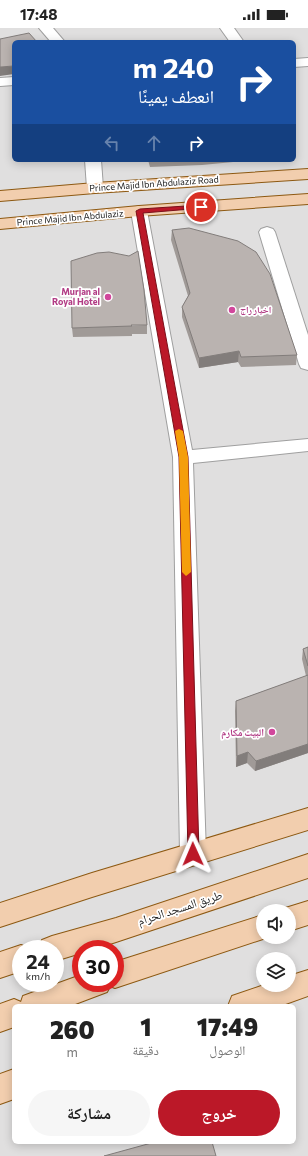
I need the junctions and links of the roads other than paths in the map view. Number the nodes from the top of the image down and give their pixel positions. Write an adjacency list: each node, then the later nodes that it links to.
1 (46, 28): 3 (street)
2 (227, 28): 4 (street)
3 (56, 40)
4 (236, 40)
5 (308, 62): 6 (street)
6 (296, 63)
7 (12, 81): 8 (street)
8 (0, 82)
9 (93, 162): 11 (street)
10 (308, 174): 11 (main road, Prince Majid Ibn Abdulaziz Road)
11 (95, 188): 12 (main road, Prince Majid Ibn Abdulaziz Road)
12 (0, 196)
13 (308, 199): 14 (main road, Prince Majid Ibn Abdulaziz)
14 (140, 211): 15 (main road, Prince Majid Ibn Abdulaziz); 20 (street)
15 (0, 224)
16 (267, 232): 17 (street)
17 (302, 319): 18 (street)
18 (308, 364)
19 (308, 445): 20 (street)
20 (183, 457): 22 (street)
21 (308, 819): 22 (main road)
22 (193, 854): 25 (main road)
23 (308, 866): 28 (main road, طريق المسجد الحرام)
24 (308, 913): 26 (main road)
25 (0, 915)
26 (296, 917)
27 (256, 929): 31 (main road)
28 (64, 945)
29 (12, 961): 30 (main road)
30 (0, 965)
31 (124, 972)
32 (308, 983): 35 (main road)
33 (72, 992): 34 (main road)
34 (39, 1004)
35 (248, 1004)
36 (12, 1014): 37 (main road)
37 (0, 1018)
38 (12, 1085): 39 (main road)
39 (0, 1089)

